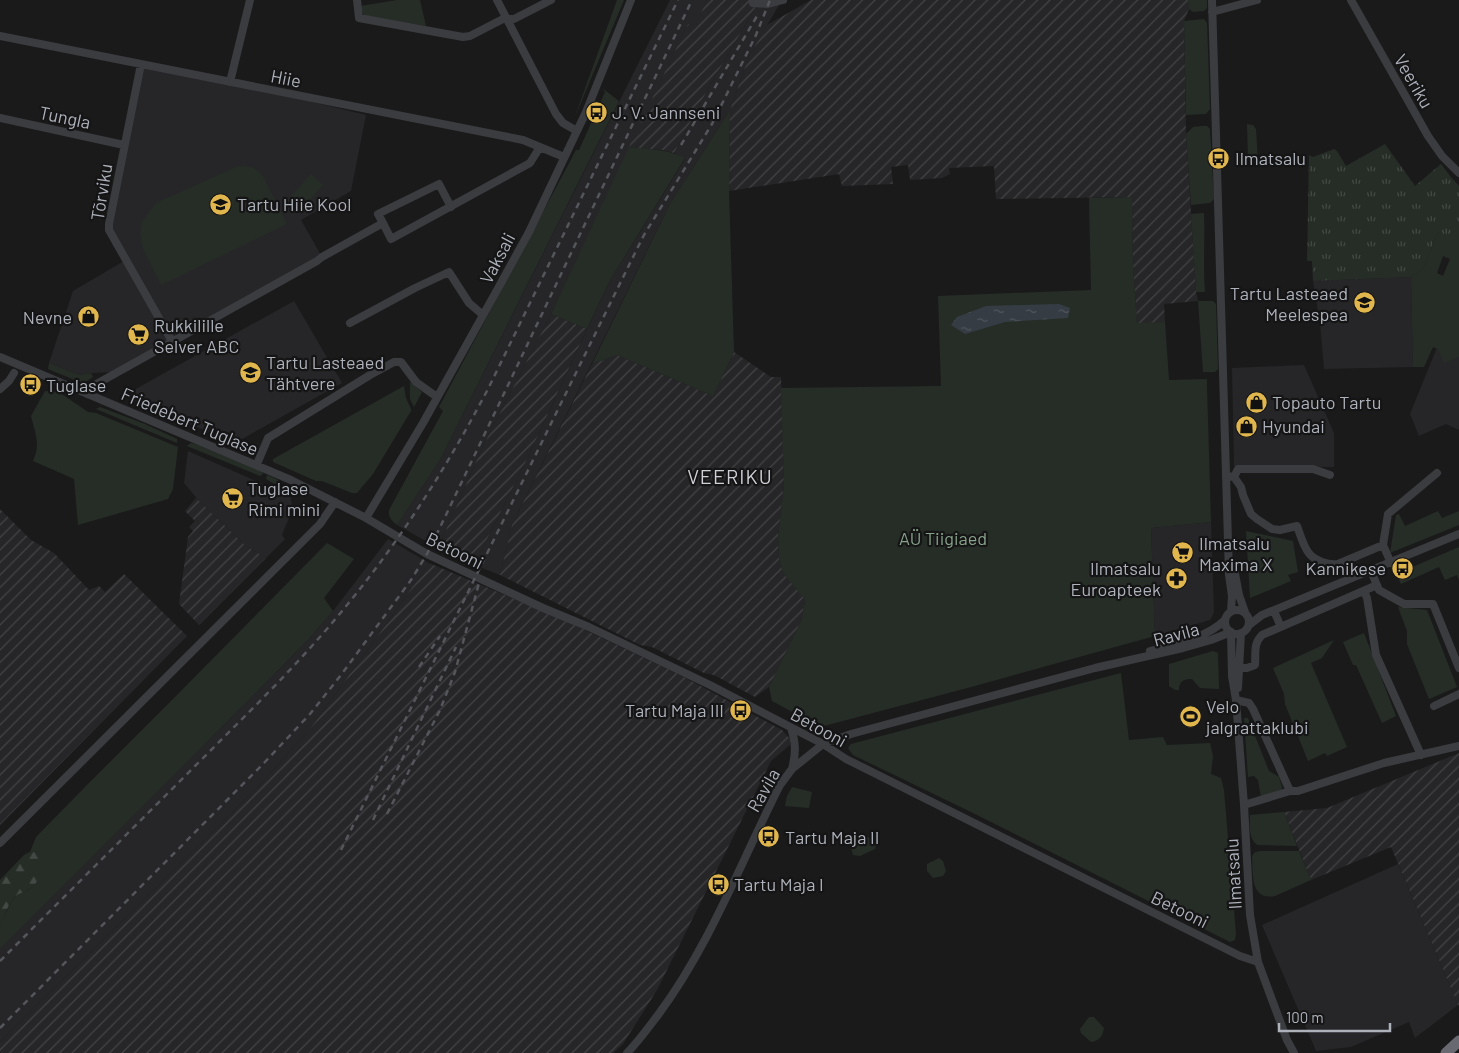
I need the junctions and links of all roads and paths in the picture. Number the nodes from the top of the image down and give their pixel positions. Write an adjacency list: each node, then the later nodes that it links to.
1 (250, 0): 15 (street)
2 (357, 0): 12 (street)
3 (497, 0): 12 (street)
4 (550, 0): 12 (street)
5 (631, 0): 17 (street, Vaksali)
6 (783, 0): 10 (street)
7 (1212, 0): 11 (street)
8 (1257, 0): 11 (street)
9 (1350, 0): 21 (street, Veeriku)
10 (752, 3)
11 (1212, 12): 35 (street)
12 (507, 20): 17 (street)
13 (0, 36): 14 (street, Hiie)
14 (140, 64): 15 (street, Hiie); 18 (street, Tõrviku)
15 (230, 82): 19 (street, Hiie)
16 (0, 118): 18 (street, Tungla)
17 (577, 131): 20 (street, Vaksali)
18 (124, 145): 26 (street, Tõrviku)
19 (540, 147): 20 (street, Hiie); 22 (street)
20 (564, 157): 24 (street, Vaksali)
21 (1459, 173)
22 (450, 207): 23 (street); 23 (street)
23 (383, 223): 26 (street)
24 (483, 315): 25 (street); 31 (street, Vaksali)
25 (350, 323)
26 (172, 342): 30 (street)
27 (0, 357): 30 (street, Friedebert Tuglase)
28 (14, 373): 29 (street)
29 (0, 389)
30 (87, 394): 32 (street, Friedebert Tuglase)
31 (437, 397): 32 (street); 37 (street, Vaksali)
32 (256, 464): 36 (street, Friedebert Tuglase)
33 (1437, 473): 39 (street)
34 (1330, 475): 35 (street)
35 (1230, 476): 39 (street); 40 (street)
36 (335, 502): 37 (street, Friedebert Tuglase); 69 (street)
37 (366, 518): 62 (street, Betooni)
38 (1459, 534): 41 (street)
39 (1383, 545): 41 (street)
40 (1229, 548): 47 (street); 49 (street)
41 (1391, 563): 42 (street)
42 (1371, 571): 43 (street); 44 (street)
43 (1347, 581): 46 (street); 48 (street)
44 (1377, 585): 45 (street); 58 (street)
45 (1364, 591): 46 (street); 65 (street)
46 (1353, 595): 53 (street)
47 (1231, 611): 49 (street); 51 (street)
48 (1274, 611): 50 (street); 53 (street)
49 (1246, 613): 50 (street); 52 (street)
50 (1262, 615): 52 (street)
51 (1225, 620): 54 (street); 56 (street, Ravila)
52 (1249, 625): 55 (street)
53 (1281, 627): 57 (street)
54 (1231, 632): 55 (street); 56 (street, Ravila); 60 (street, Ilmatsalu)
55 (1241, 633): 57 (street, Ilmatsalu)
56 (1127, 660): 63 (street, Ravila)
57 (1238, 668): 60 (street, Ilmatsalu)
58 (1459, 668)
59 (1459, 694): 61 (street)
60 (1236, 700): 67 (street); 68 (street, Ilmatsalu)
61 (1434, 706)
62 (791, 728): 63 (street, Betooni); 66 (street)
63 (823, 744): 66 (street, Ravila); 70 (street, Betooni)
64 (1459, 746): 65 (street)
65 (1420, 755): 67 (street)
66 (792, 769): 73 (street, Ravila)
67 (1290, 791): 68 (street)
68 (1244, 805): 70 (street, Ilmatsalu)
69 (0, 843)
70 (1258, 962): 71 (street, Ilmatsalu)
71 (1287, 1040): 74 (street, Ilmatsalu); 75 (street, Ilmatsalu)
72 (1457, 1047): 76 (highway)
73 (627, 1053)
74 (1290, 1053)
75 (1294, 1053)
76 (1446, 1053)

